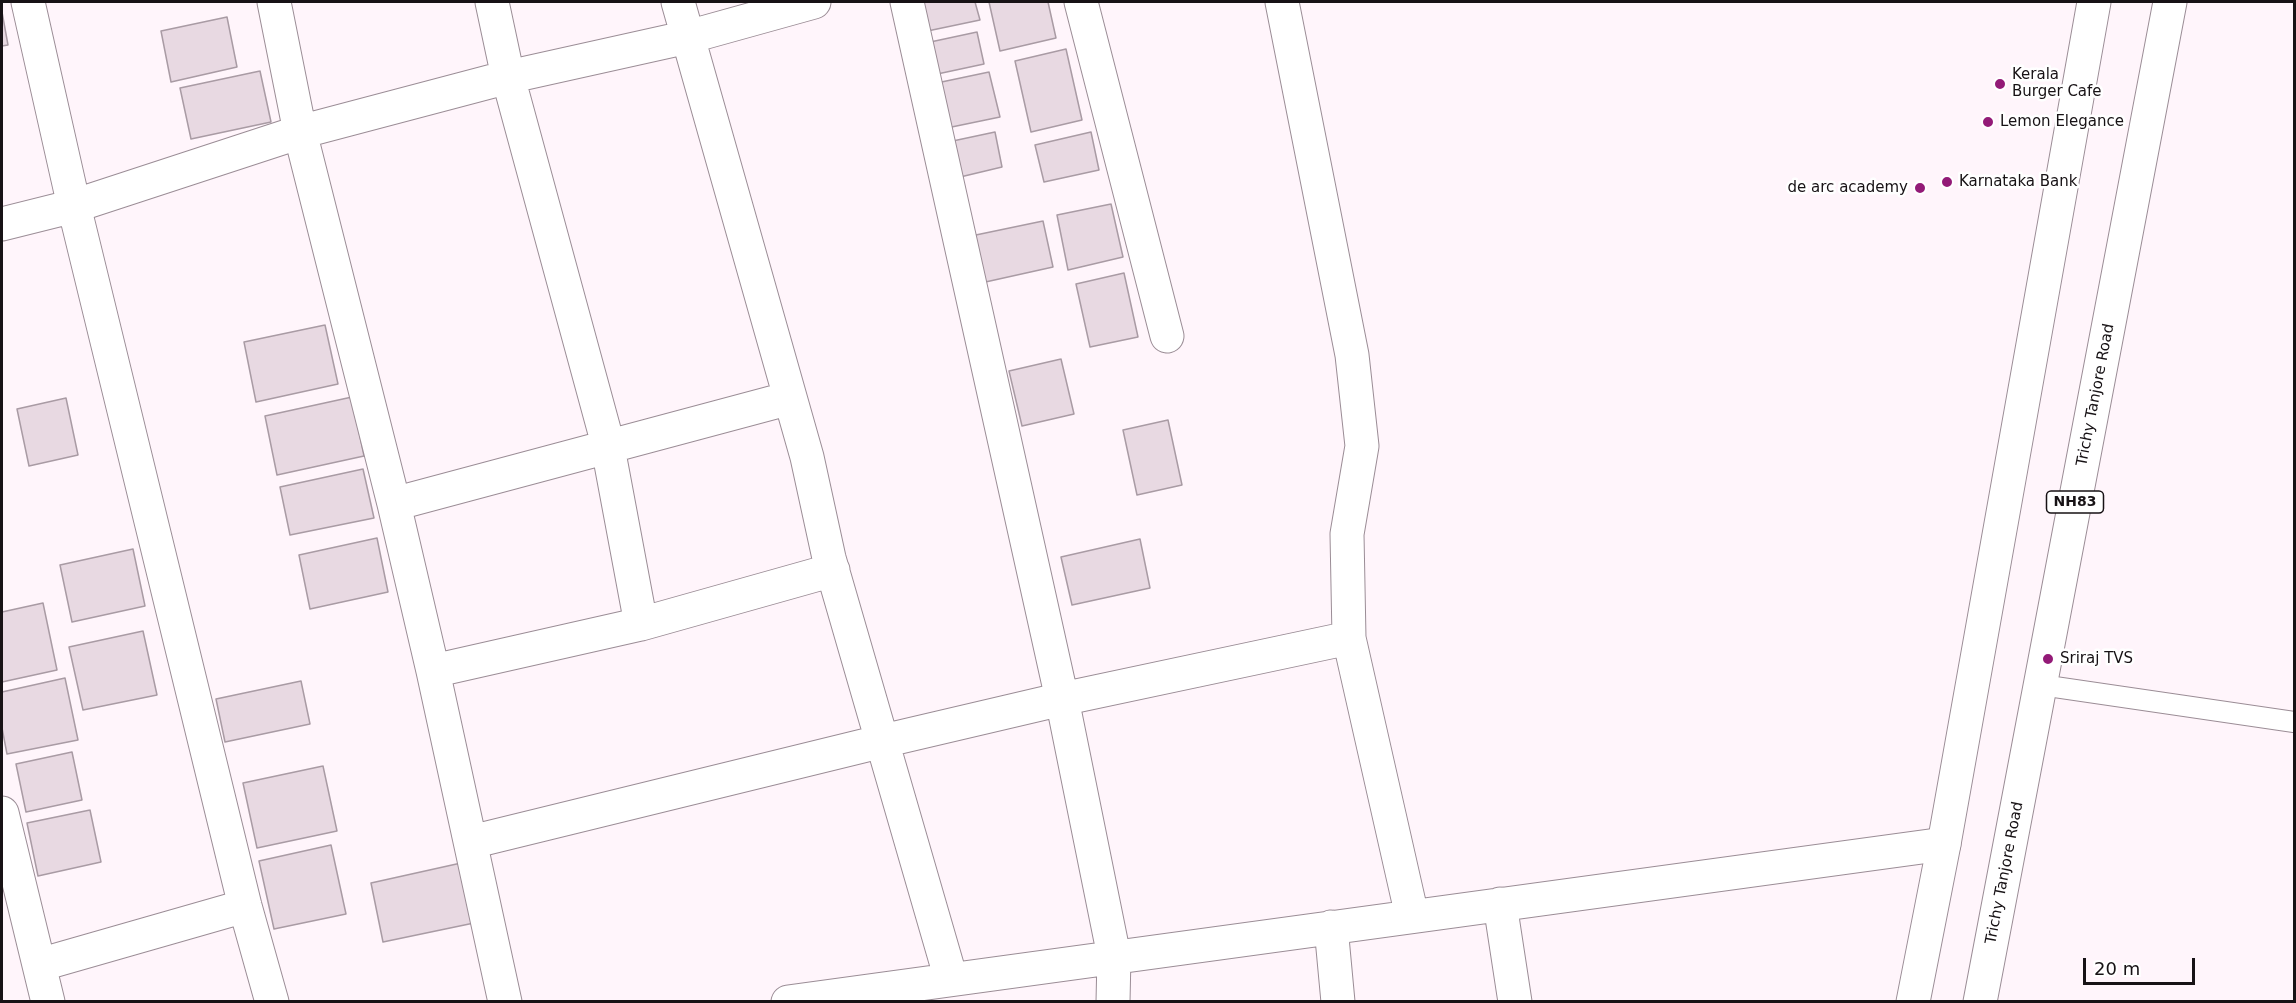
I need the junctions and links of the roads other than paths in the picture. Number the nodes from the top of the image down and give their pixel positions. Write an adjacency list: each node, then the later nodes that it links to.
1 (28, 2): 14 (main road)
2 (274, 2): 13 (main road)
3 (492, 2): 12 (main road)
4 (678, 2): 11 (main road)
5 (814, 2): 11 (main road)
6 (907, 2): 25 (main road)
7 (1081, 2): 16 (main road)
8 (1282, 2): 22 (main road)
9 (2094, 2): 30 (main road)
10 (2170, 2): 24 (main road, Trichy Tanjore Road / NH83)
11 (688, 37): 12 (main road); 17 (main road)
12 (508, 77): 13 (main road); 18 (main road)
13 (300, 132): 14 (main road); 19 (main road)
14 (74, 206): 15 (main road); 32 (main road)
15 (2, 224)
16 (1167, 336)
17 (790, 398): 18 (main road); 20 (main road)
18 (608, 446): 19 (main road); 21 (main road)
19 (394, 504): 23 (main road)
20 (833, 570): 21 (main road); 27 (main road)
21 (641, 624): 23 (main road)
22 (1349, 638): 25 (main road); 33 (main road)
23 (433, 671): 29 (main road)
24 (2041, 685): 26 (lane); 46 (main road, Trichy Tanjore Road / NH83)
25 (1062, 699): 27 (main road); 35 (main road)
26 (2295, 722)
27 (883, 741): 29 (main road); 37 (main road)
28 (2, 813): 36 (main road)
29 (471, 842): 40 (main road)
30 (1944, 844): 31 (main road); 45 (main road)
31 (1500, 904): 33 (main road); 44 (main road)
32 (245, 906): 36 (main road); 39 (main road)
33 (1412, 916): 34 (main road)
34 (1331, 927): 35 (main road); 43 (main road)
35 (1114, 956): 37 (main road); 42 (main road)
36 (39, 965): 38 (main road)
37 (951, 979): 41 (main road)
38 (48, 1002)
39 (272, 1002)
40 (506, 1002)
41 (788, 1002)
42 (1113, 1002)
43 (1338, 1002)
44 (1515, 1002)
45 (1914, 1002)
46 (1980, 1002)

